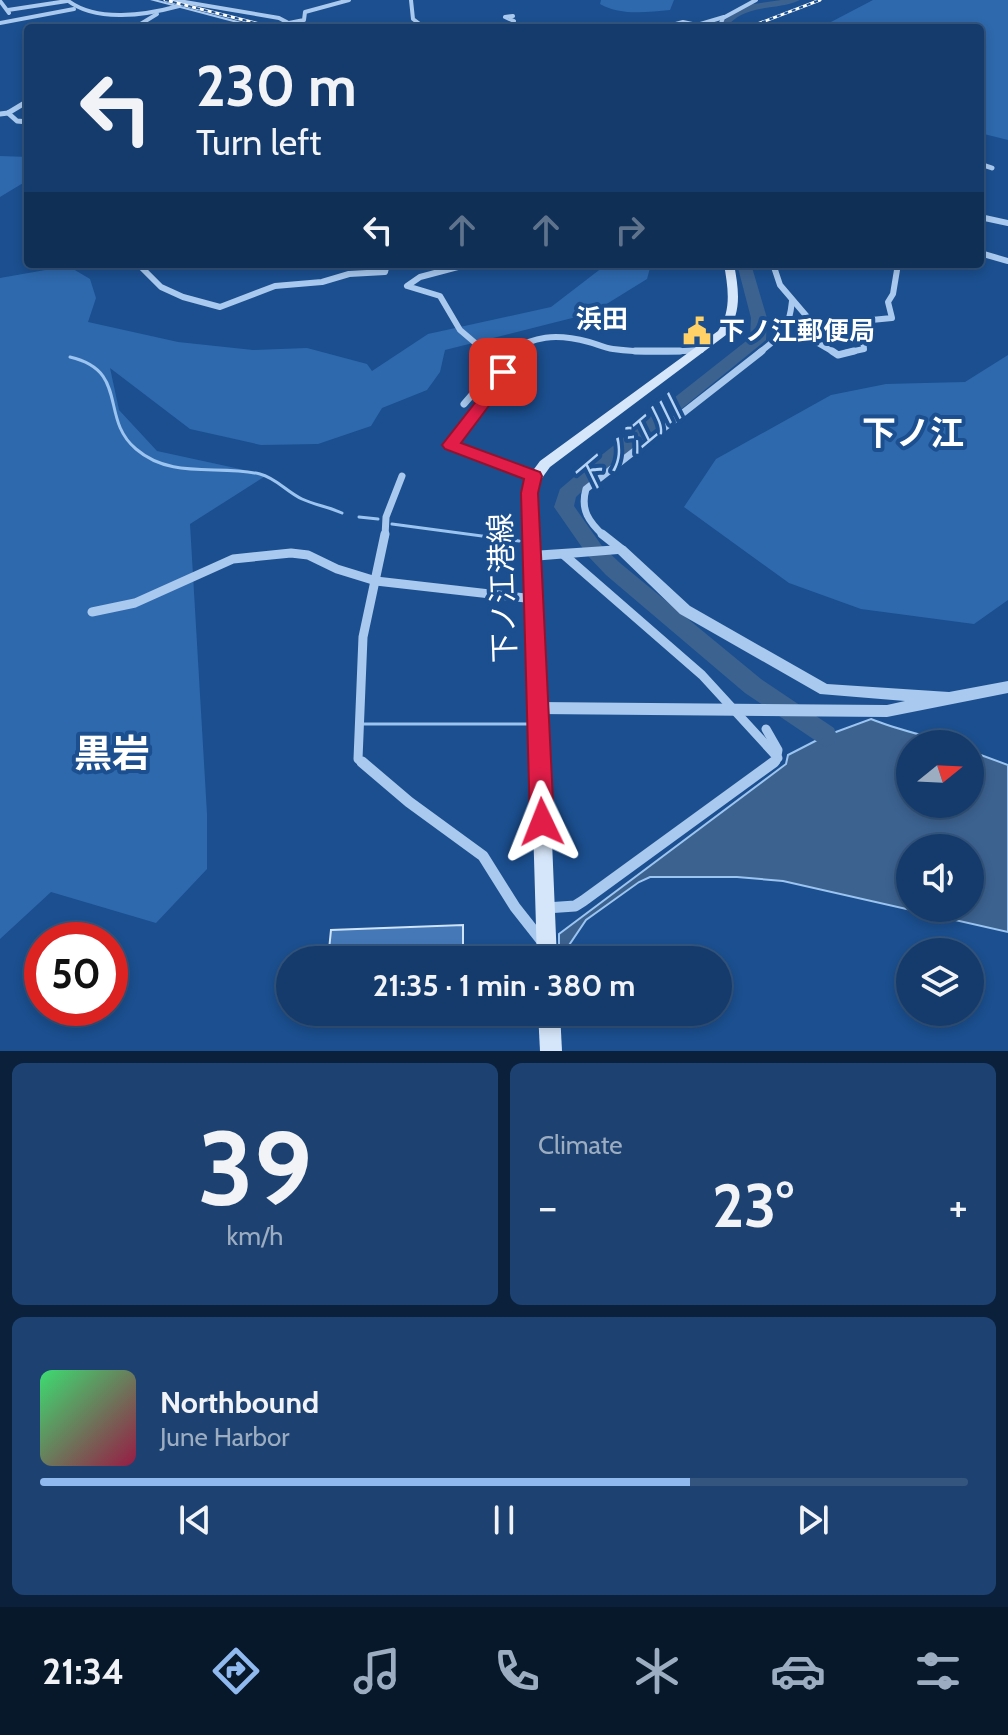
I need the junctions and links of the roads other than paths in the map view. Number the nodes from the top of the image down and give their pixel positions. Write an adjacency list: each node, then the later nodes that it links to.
1 (152, 0): 8 (street)
2 (172, 0): 8 (street); 18 (street)
3 (349, 0): 18 (street)
4 (411, 0): 21 (street)
5 (756, 0): 15 (street)
6 (0, 1): 11 (street)
7 (67, 1): 10 (street); 11 (street)
8 (162, 2): 9 (street)
9 (179, 6): 12 (street); 20 (street)
10 (74, 9): 12 (street); 16 (street)
11 (8, 11): 13 (street); 16 (street)
12 (158, 12): 19 (street)
13 (0, 13)
14 (513, 16): 22 (street)
15 (724, 17): 23 (street); 24 (street)
16 (20, 19): 17 (street)
17 (0, 23)
18 (289, 23)
19 (140, 24)
20 (247, 24)
21 (420, 24)
22 (513, 24)
23 (700, 24)
24 (722, 24)
25 (24, 103): 26 (street)
26 (8, 113): 27 (street); 28 (street)
27 (0, 114)
28 (24, 122)
29 (984, 165): 30 (street)
30 (992, 168)
31 (984, 218): 32 (street)
32 (1008, 223)
33 (984, 254): 34 (street)
34 (1008, 261)
35 (142, 268): 36 (street)
36 (386, 268)
37 (454, 268): 43 (street)
38 (730, 268): 42 (main road, 下ノ江港線)
39 (774, 268): 41 (street)
40 (897, 268): 41 (street)
41 (792, 301): 47 (street)
42 (702, 350): 43 (street); 46 (main road, 下ノ江港線)
43 (496, 362): 44 (street); 46 (street)
44 (464, 404)
45 (402, 476): 50 (street)
46 (534, 476): 49 (main road, 下ノ江港線)
47 (619, 549): 48 (street); 54 (street)
48 (567, 554): 49 (street); 57 (street)
49 (532, 556): 51 (main road, 下ノ江港線)
50 (376, 581): 51 (street); 52 (street); 59 (street)
51 (534, 599): 55 (main road, 下ノ江港線)
52 (92, 612)
53 (1008, 687): 54 (street)
54 (949, 698): 55 (street)
55 (538, 708): 58 (main road, 下ノ江港線)
56 (766, 729): 57 (street)
57 (778, 759): 58 (street)
58 (546, 908): 60 (main road, 下ノ江港線)
59 (542, 946)
60 (547, 946)
61 (550, 1026): 62 (main road)
62 (551, 1051)

